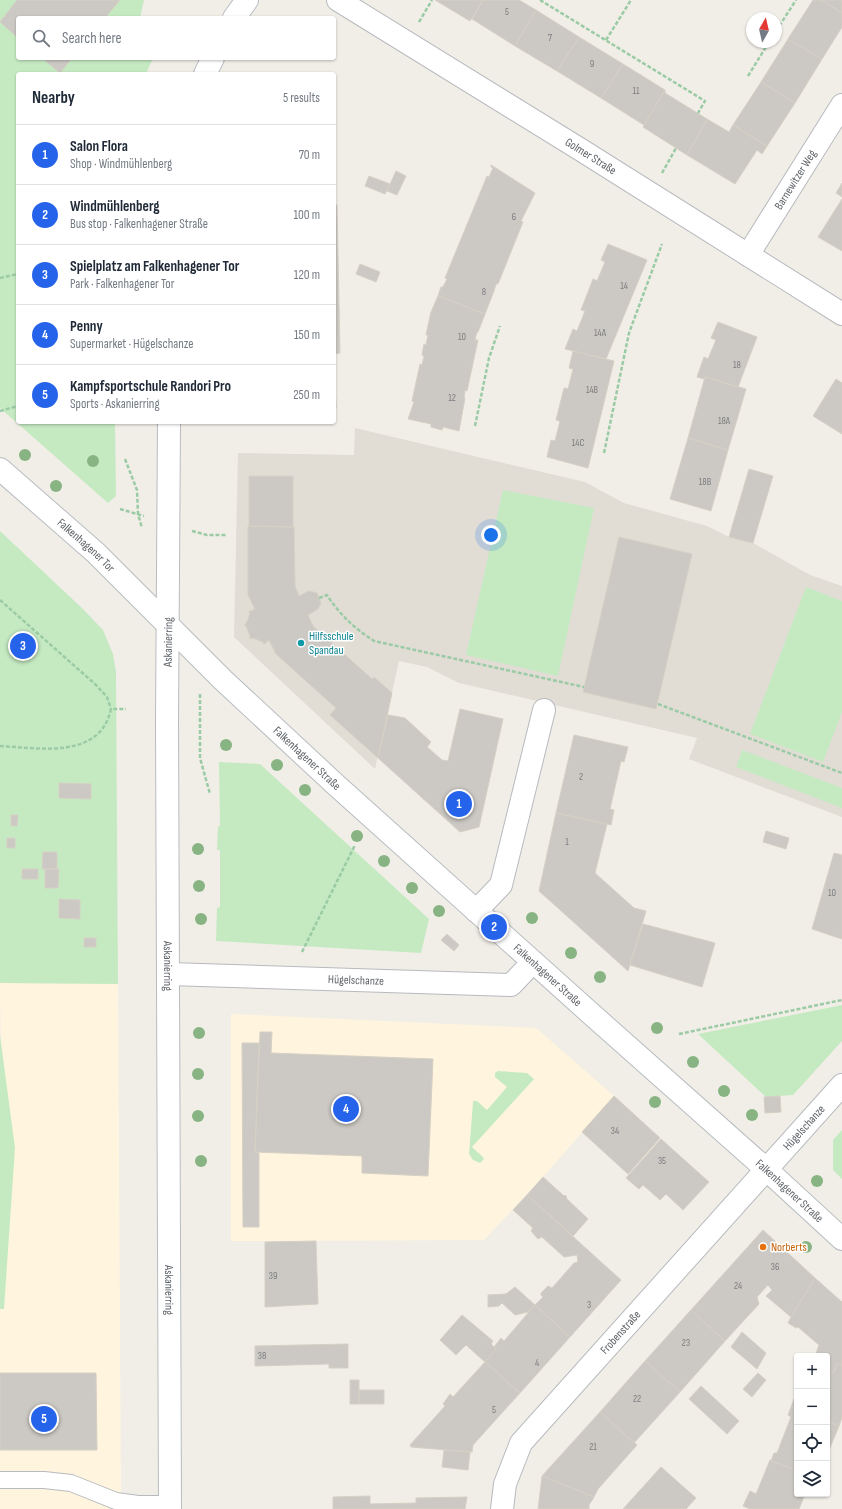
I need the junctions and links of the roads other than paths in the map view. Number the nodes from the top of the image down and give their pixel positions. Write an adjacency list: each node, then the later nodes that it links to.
1 (247, 0): 3 (street)
2 (338, 0): 7 (street, Golmer Straße)
3 (235, 16)
4 (212, 60): 5 (street)
5 (206, 72)
6 (842, 105): 7 (street, Barnewitzer Weg)
7 (748, 255): 8 (street, Golmer Straße)
8 (842, 314)
9 (169, 424): 11 (street, Askanierring)
10 (0, 469): 11 (street, Falkenhagener Tor)
11 (168, 626): 13 (street, Falkenhagener Straße); 15 (street, Askanierring)
12 (544, 710): 13 (street)
13 (476, 911): 14 (street, Falkenhagener Straße)
14 (533, 962): 15 (street, Hügelschanze); 17 (street, Falkenhagener Straße)
15 (169, 974): 20 (street, Askanierring)
16 (842, 1085): 17 (street, Hügelschanze)
17 (767, 1170): 18 (street, Falkenhagener Straße); 21 (street, Frobenstraße)
18 (842, 1239)
19 (0, 1480): 20 (lane)
20 (170, 1507)
21 (502, 1509)

